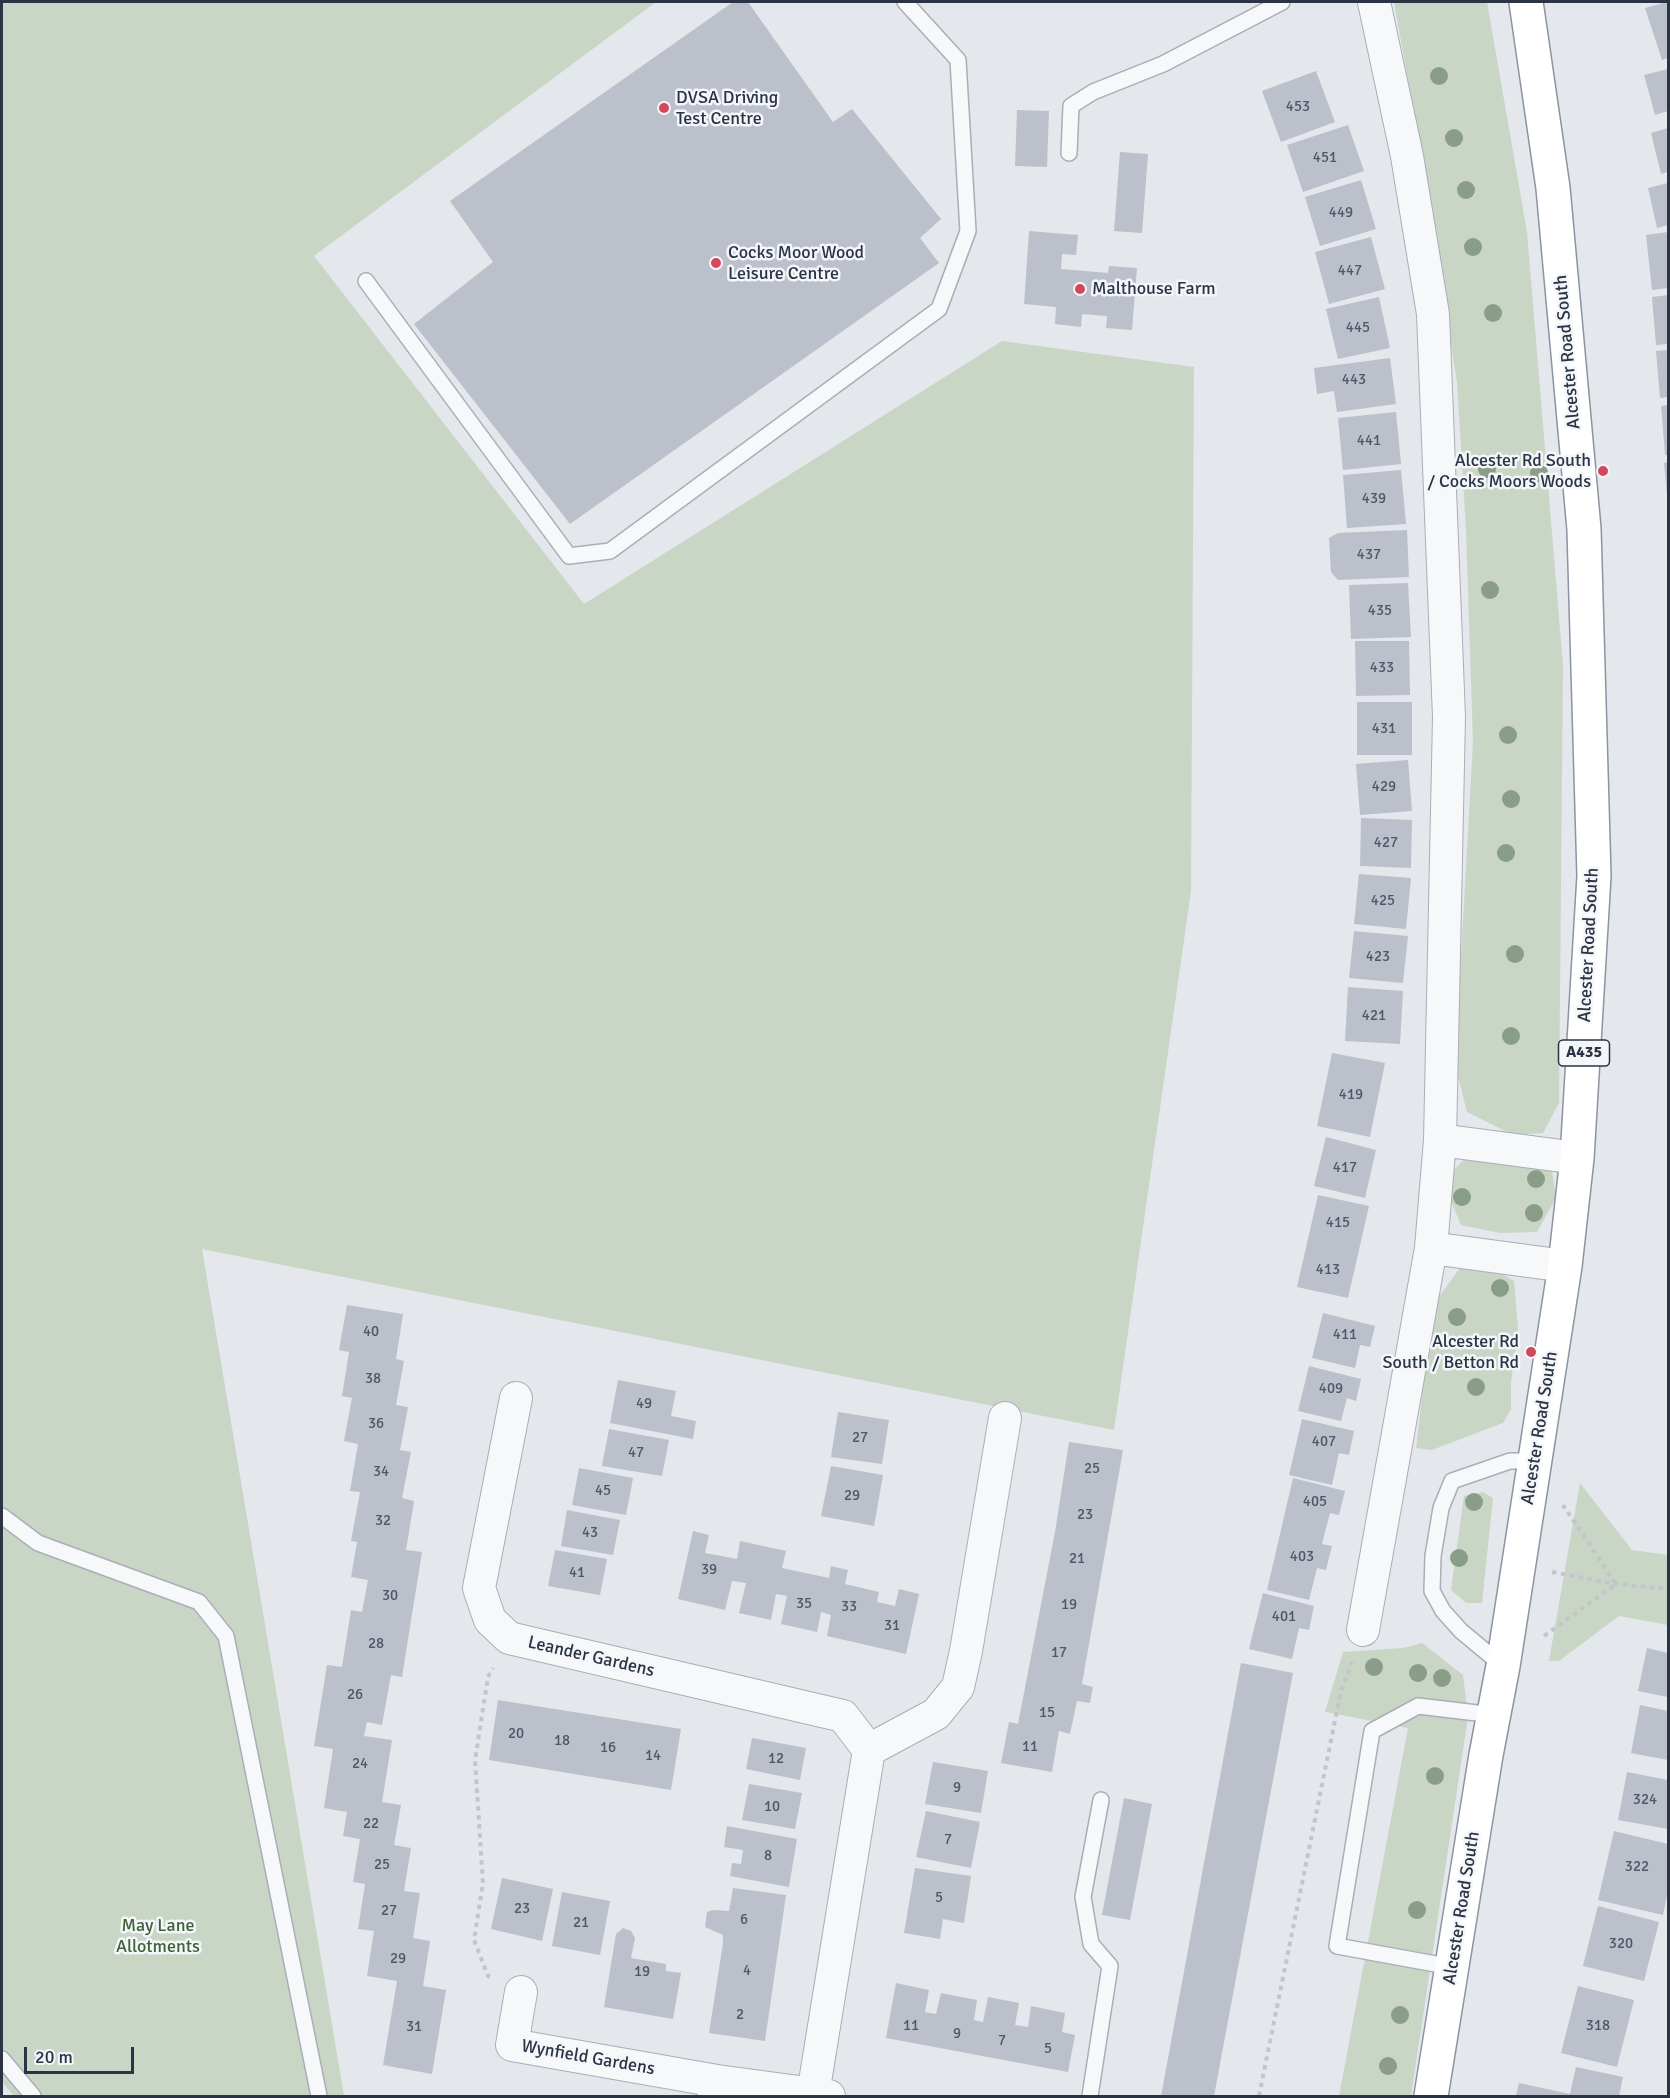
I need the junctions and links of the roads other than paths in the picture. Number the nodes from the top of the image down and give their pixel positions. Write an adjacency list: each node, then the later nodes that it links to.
1 (905, 2): 6 (lane)
2 (1282, 2): 5 (lane)
3 (1374, 2): 7 (street)
4 (1527, 2): 8 (highway, Alcester Road South / A435)
5 (1069, 153)
6 (366, 281)
7 (1440, 1140): 8 (street); 9 (street)
8 (1577, 1158): 10 (highway, Alcester Road South / A435)
9 (1431, 1248): 10 (street); 15 (street)
10 (1565, 1266): 13 (highway, Alcester Road South / A435)
11 (516, 1398): 18 (street, Leander Gardens)
12 (1005, 1418): 18 (street)
13 (1535, 1461): 16 (highway, Alcester Road South / A435); 16 (lane)
14 (2, 1516): 26 (lane)
15 (1363, 1630)
16 (1503, 1666): 17 (highway, Alcester Road South / A435)
17 (1494, 1715): 20 (highway, Alcester Road South / A435); 20 (lane)
18 (869, 1750): 24 (street)
19 (1101, 1800): 27 (lane)
20 (1452, 1967): 28 (highway, Alcester Road South / A435)
21 (521, 1992): 23 (street, Wynfield Gardens)
22 (2, 2059): 25 (lane)
23 (715, 2089): 24 (street, Wynfield Gardens)
24 (821, 2095)
25 (33, 2097)
26 (319, 2097)
27 (1090, 2097)
28 (1431, 2097)

